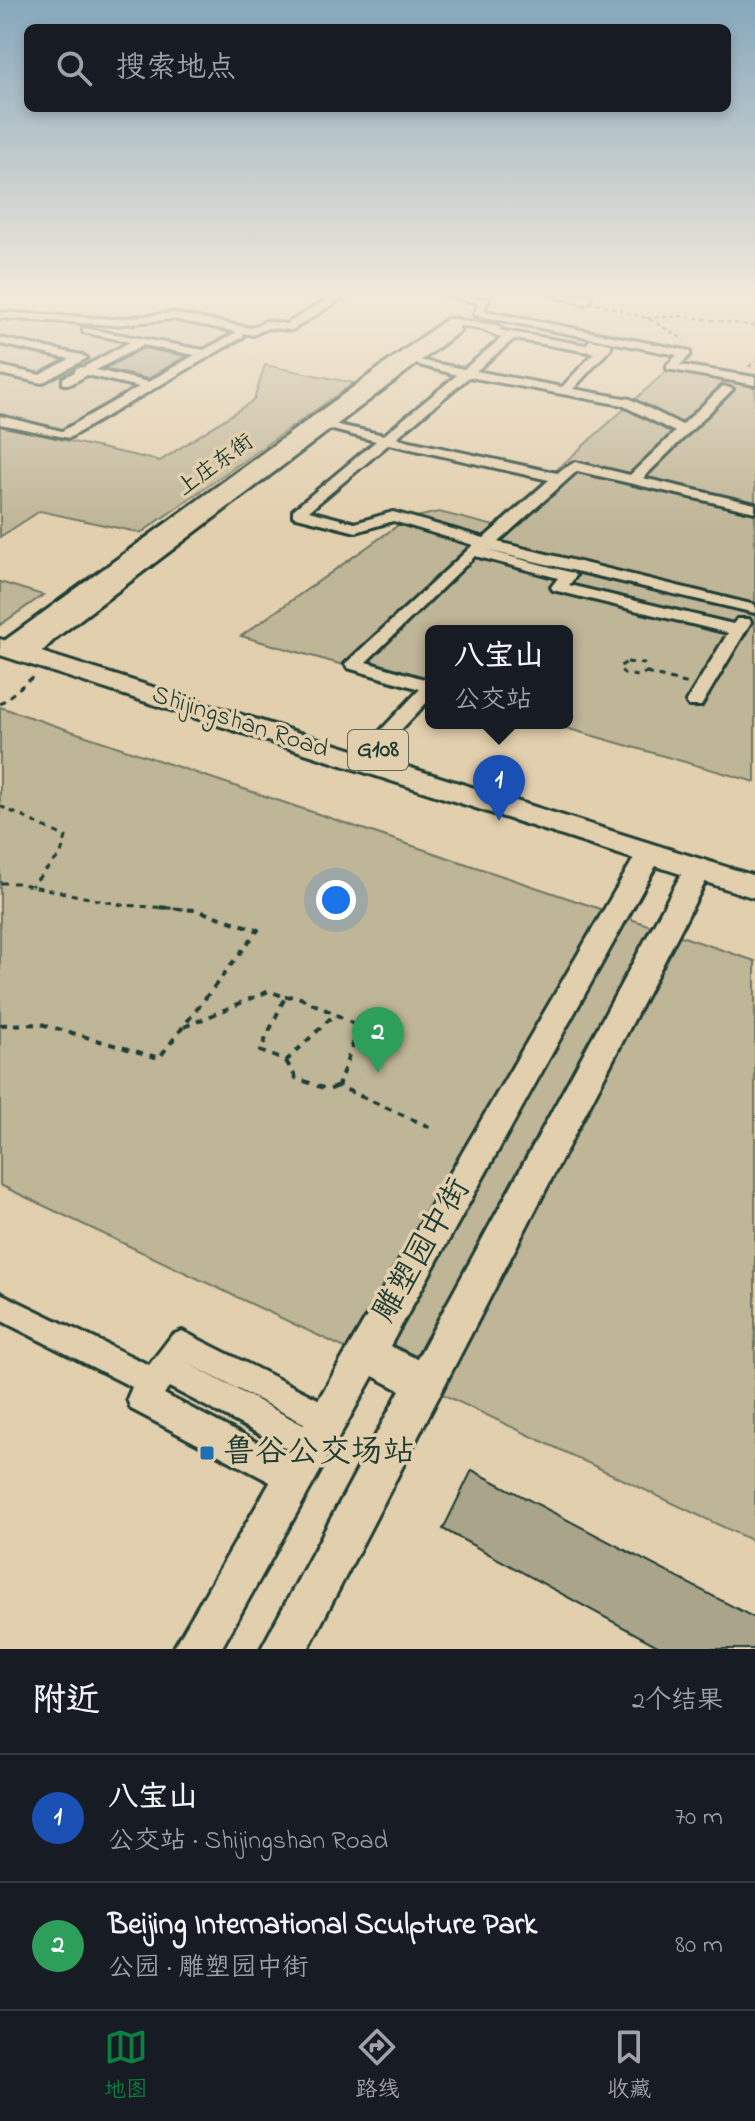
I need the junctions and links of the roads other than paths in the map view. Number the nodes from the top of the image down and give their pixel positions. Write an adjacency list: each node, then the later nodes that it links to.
1 (9, 372): 2 (street)
2 (53, 372)
3 (82, 372): 12 (street)
4 (88, 372): 14 (street)
5 (174, 372): 14 (street)
6 (387, 372): 18 (main road, 上庄东街)
7 (395, 372): 18 (main road, 上庄东街)
8 (463, 372): 11 (street)
9 (582, 372): 16 (street)
10 (701, 372): 13 (street)
11 (468, 373): 16 (street); 20 (street)
12 (0, 378)
13 (755, 381)
14 (150, 386): 17 (street)
15 (727, 389): 19 (street)
16 (564, 391): 19 (street)
17 (0, 420)
18 (319, 425): 20 (street); 27 (main road, 上庄东街)
19 (683, 431): 22 (street)
20 (385, 440): 21 (street); 24 (street)
21 (559, 478): 22 (street); 24 (street)
22 (633, 480): 23 (street)
23 (755, 508)
24 (479, 548): 25 (street); 26 (street); 28 (street)
25 (753, 605): 26 (street)
26 (737, 630): 30 (street)
27 (20, 648): 31 (highway, Shijingshan Road / G108); 32 (highway, Shijingshan Road / G108)
28 (425, 685)
29 (425, 693): 31 (street)
30 (700, 695)
31 (373, 748): 33 (highway, Shijingshan Road / G108)
32 (650, 853): 34 (highway, Shijingshan Road / G108); 37 (main road, 雕塑园中街)
33 (755, 867)
34 (698, 869): 35 (highway, Shijingshan Road / G108); 39 (main road)
35 (755, 887)
36 (0, 1306): 38 (street)
37 (365, 1353): 39 (main road); 40 (main road, 雕塑园中街)
38 (159, 1376): 40 (street); 40 (street)
39 (425, 1382): 42 (main road)
40 (310, 1448): 41 (main road, 雕塑园中街)
41 (196, 1649)
42 (284, 1649)

